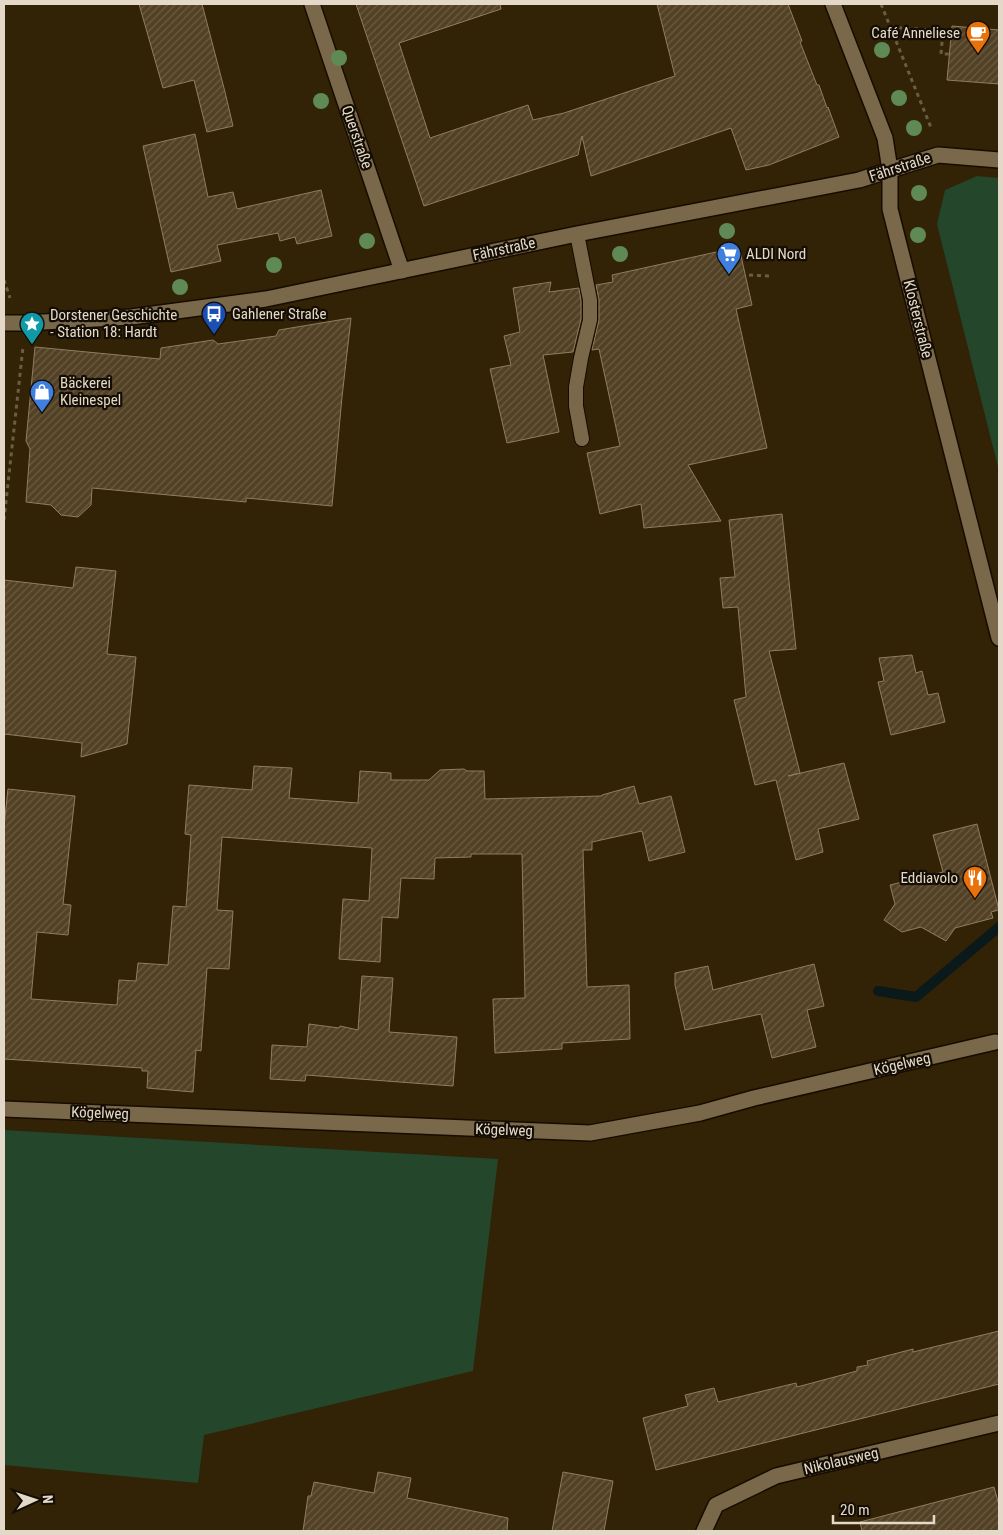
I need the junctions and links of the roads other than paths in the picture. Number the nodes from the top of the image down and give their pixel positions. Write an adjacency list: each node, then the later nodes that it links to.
1 (312, 4): 6 (street, Querstraße)
2 (833, 4): 4 (street, Klosterstraße)
3 (999, 160): 4 (street, Fährstraße)
4 (890, 170): 5 (street, Fährstraße); 9 (street, Klosterstraße)
5 (577, 234): 6 (street, Fährstraße); 8 (lane)
6 (402, 271): 7 (street, Fährstraße)
7 (4, 323)
8 (582, 439)
9 (999, 638)
10 (995, 1042): 11 (street, Kögelweg)
11 (4, 1109)
12 (999, 1423): 13 (street, Nikolausweg)
13 (704, 1531)

